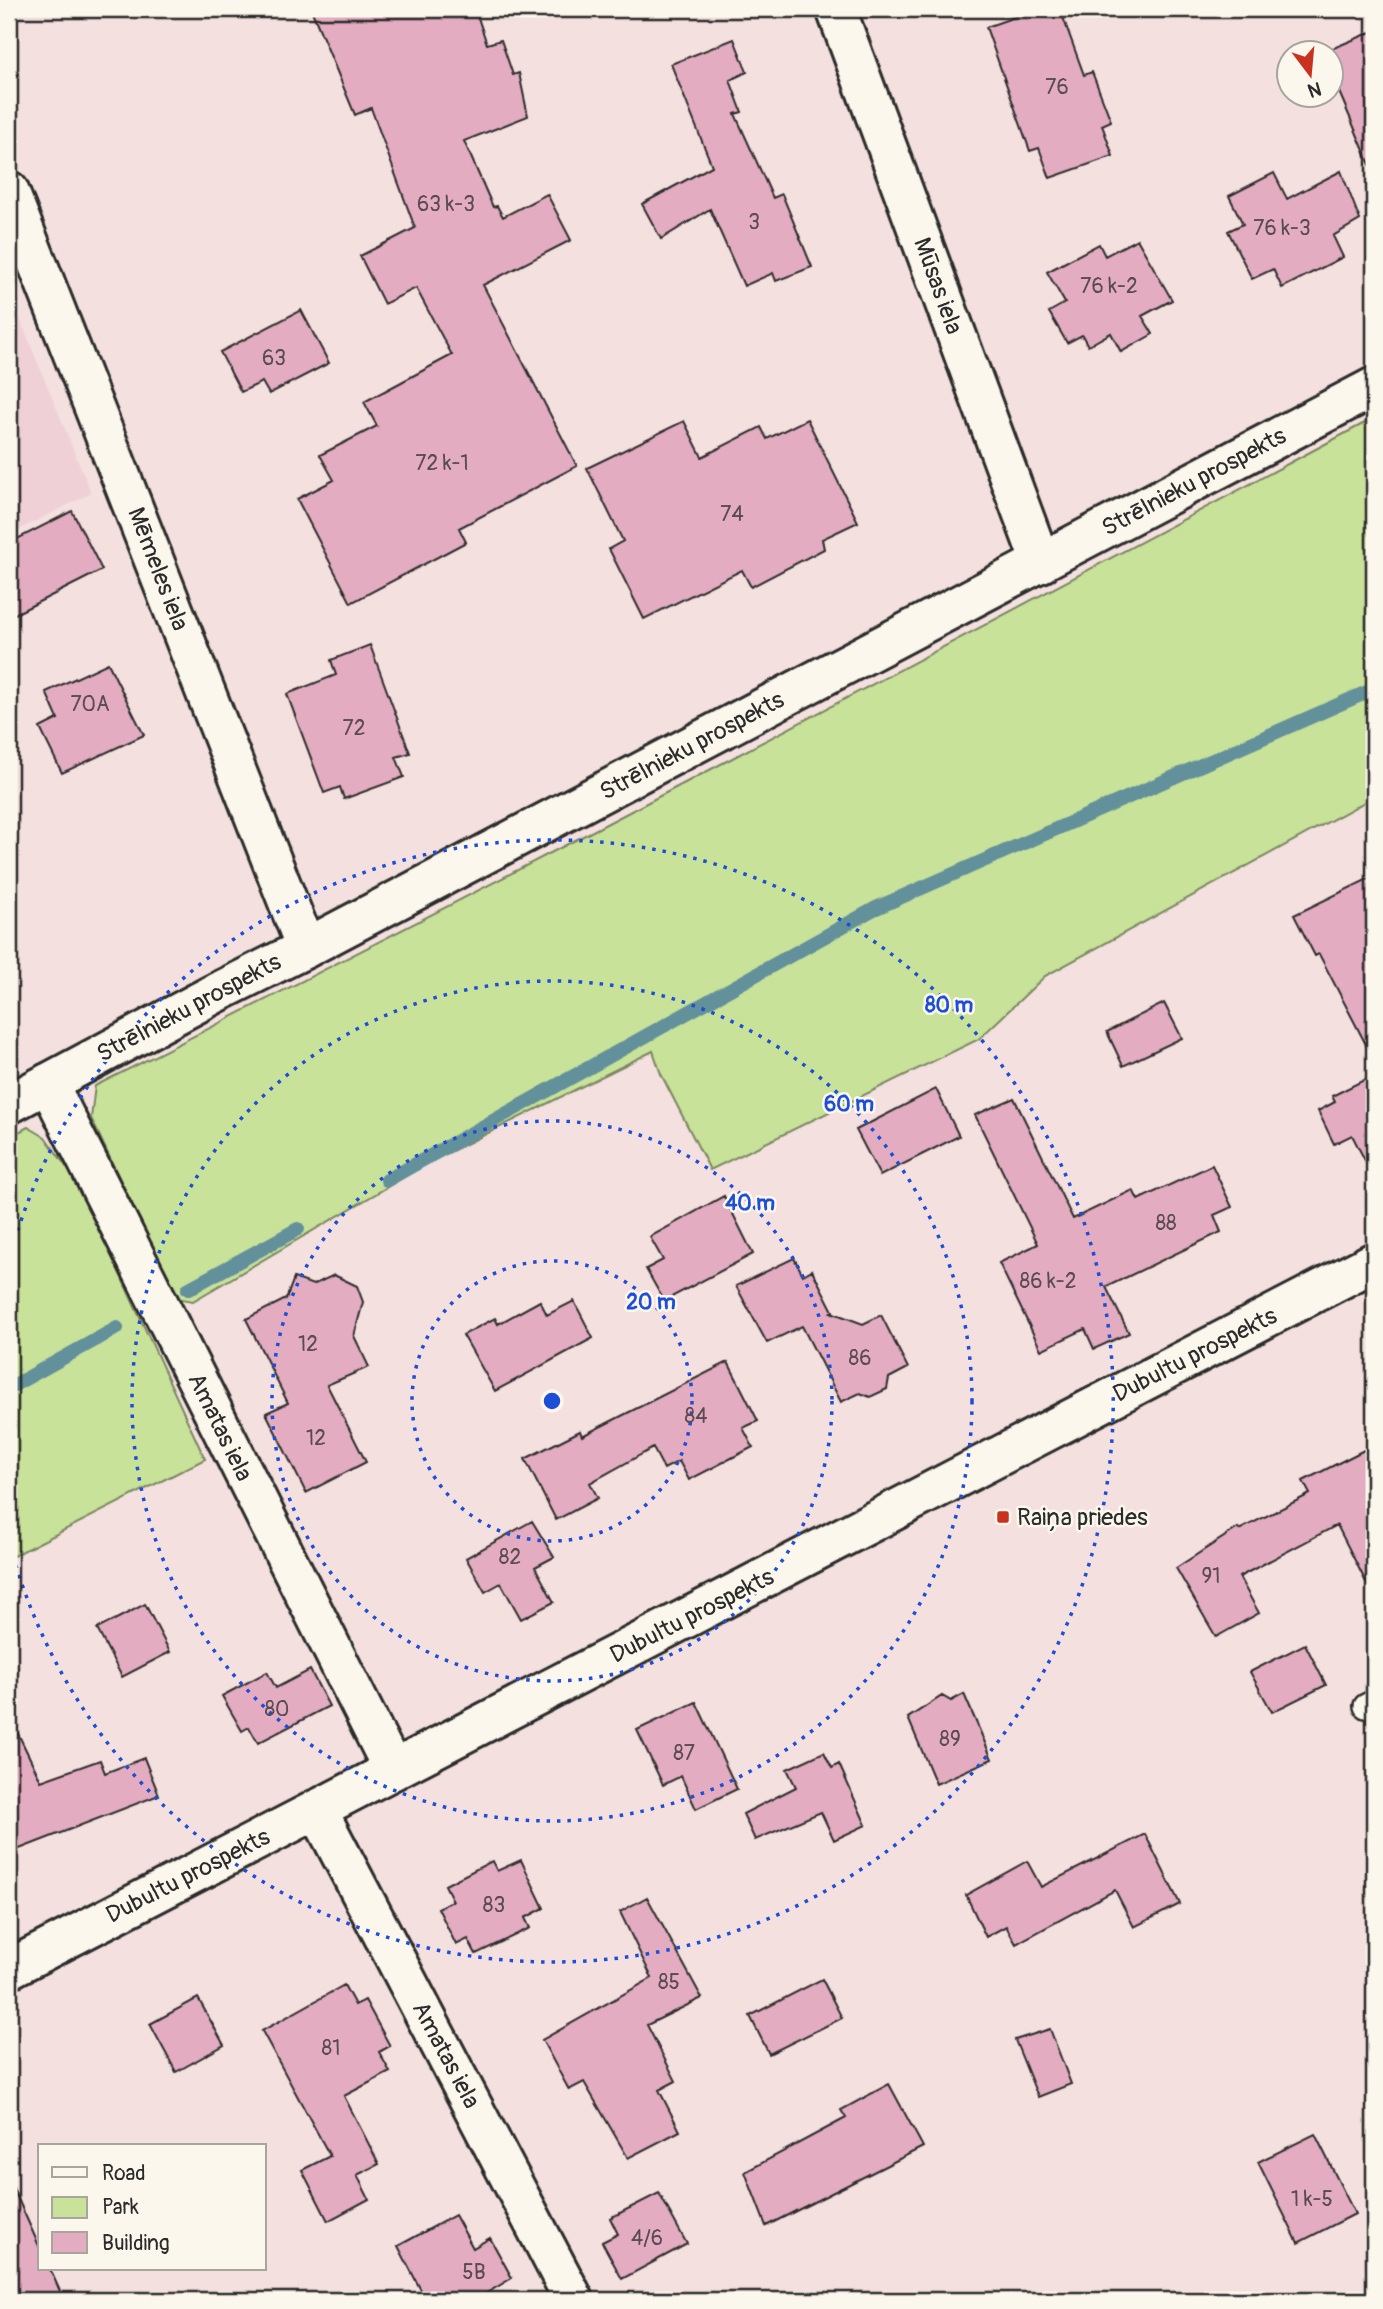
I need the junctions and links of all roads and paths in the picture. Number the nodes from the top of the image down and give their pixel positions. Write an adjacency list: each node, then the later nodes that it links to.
1 (836, 9): 4 (main road, Mūsas iela)
2 (9, 191): 5 (main road, Mēmeles iela)
3 (1374, 387): 4 (main road, Strēlnieku prospekts)
4 (1041, 563): 5 (main road, Strēlnieku prospekts)
5 (306, 948): 6 (main road, Strēlnieku prospekts)
6 (48, 1083): 7 (main road, Strēlnieku prospekts); 9 (main road, Amatas iela)
7 (9, 1104)
8 (1374, 1262): 9 (main road, Dubultu prospekts)
9 (393, 1770): 10 (main road, Dubultu prospekts)
10 (317, 1809): 11 (main road, Dubultu prospekts); 12 (main road, Amatas iela)
11 (9, 1969)
12 (574, 2300)

